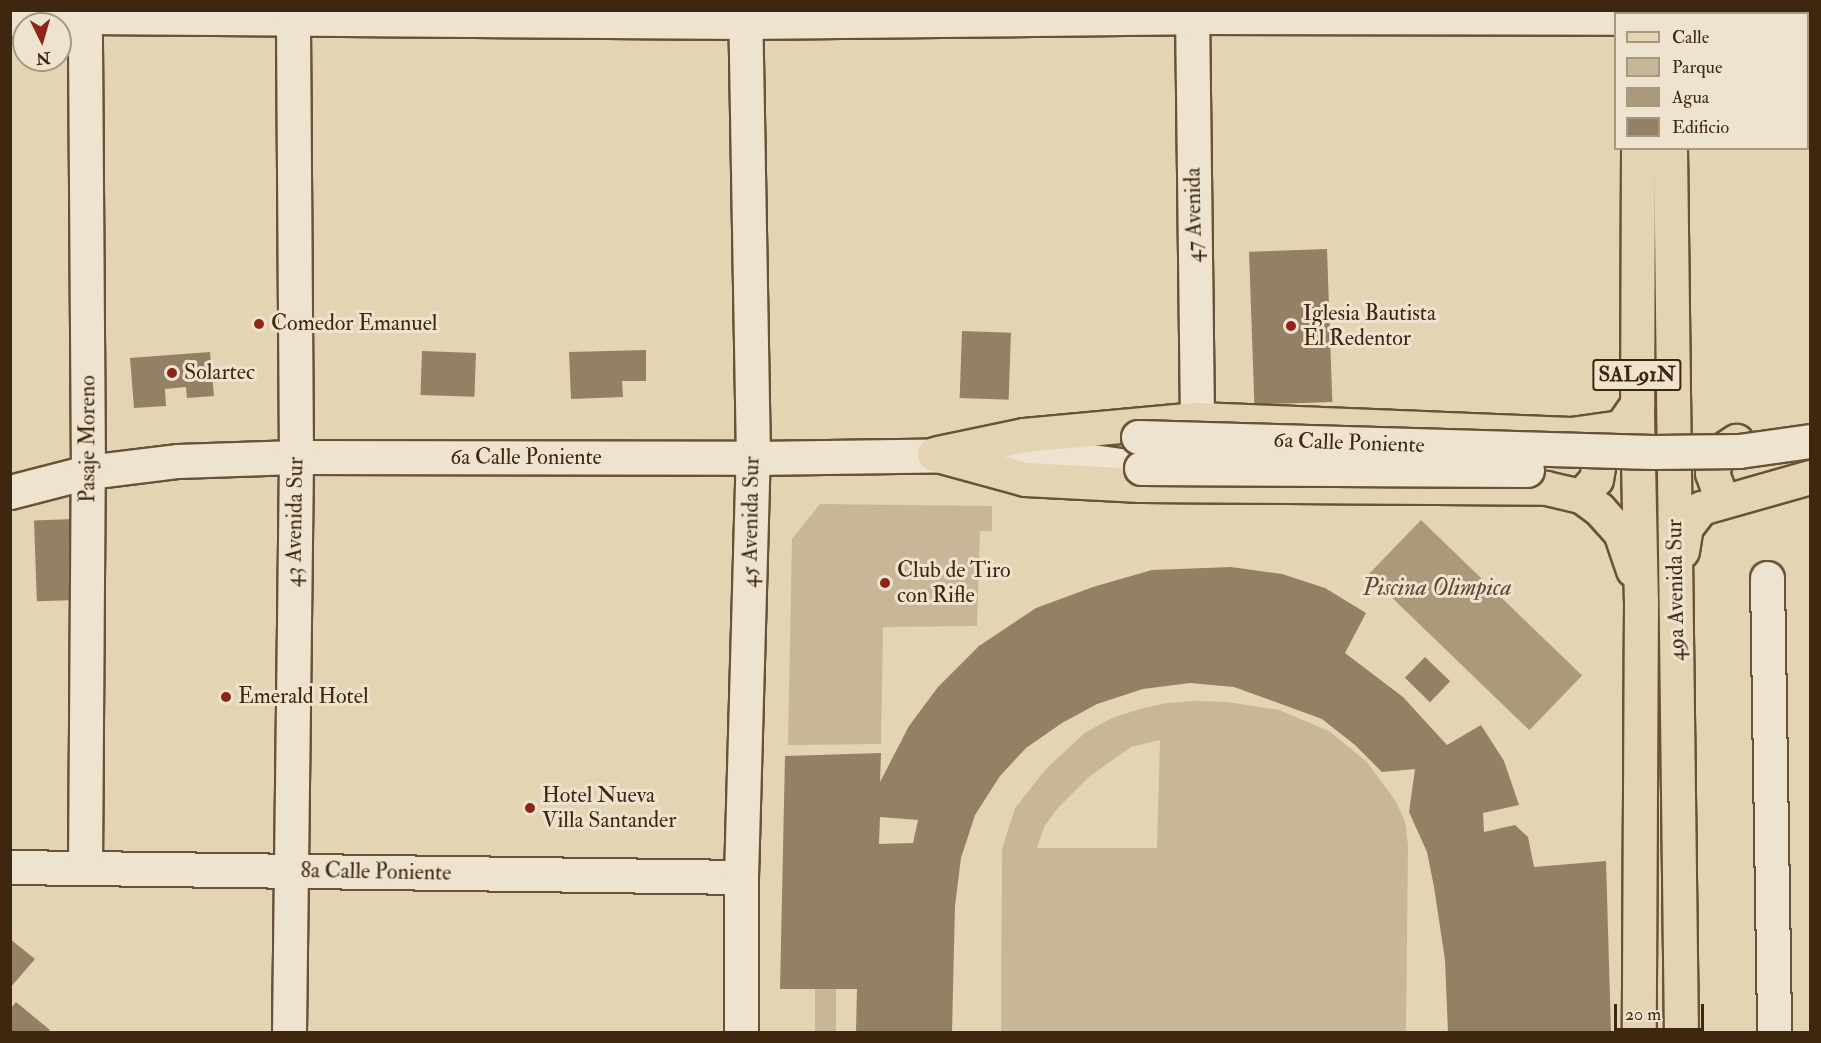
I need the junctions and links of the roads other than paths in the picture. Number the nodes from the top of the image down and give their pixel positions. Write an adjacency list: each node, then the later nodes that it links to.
1 (85, 14): 2 (street); 6 (street); 21 (street, Pasaje Moreno)
2 (293, 14): 4 (street); 17 (street, 43 Avenida Sur)
3 (1192, 14): 4 (street); 5 (street); 11 (street, 47 Avenida)
4 (744, 16): 18 (street, 45 Avenida Sur)
5 (1614, 18)
6 (10, 20)
7 (1638, 150): 10 (main road, 49a Avenida Sur / SAL91N)
8 (1670, 150): 9 (main road, 49a Avenida Sur / SAL91N)
9 (1674, 375): 14 (main road); 27 (main road, 49a Avenida Sur / SAL91N)
10 (1637, 404): 13 (main road); 28 (main road, 49a Avenida Sur / SAL91N)
11 (1197, 419): 13 (main road); 16 (main road)
12 (1810, 425): 14 (main road)
13 (1572, 434): 24 (main road)
14 (1736, 441): 25 (main road)
15 (1810, 441): 19 (street, bridge)
16 (934, 454): 18 (street, 6a Calle Poniente); 19 (street, 6a Calle Poniente, bridge); 24 (main road)
17 (296, 458): 18 (street, 6a Calle Poniente); 21 (street, 6a Calle Poniente); 31 (street, 43 Avenida Sur)
18 (753, 458): 32 (street, 45 Avenida Sur)
19 (1654, 461): 20 (street)
20 (1810, 461)
21 (88, 472): 23 (street, 6a Calle Poniente); 30 (street, Pasaje Moreno)
22 (1810, 477): 25 (main road)
23 (10, 492)
24 (1581, 496): 28 (main road)
25 (1728, 499): 27 (main road)
26 (1767, 578): 37 (street)
27 (1676, 585): 36 (main road, 49a Avenida Sur / SAL91N)
28 (1641, 602): 35 (main road, 49a Avenida Sur / SAL91N)
29 (10, 867): 30 (street, 8a Calle Poniente)
30 (85, 867): 31 (street, 8a Calle Poniente)
31 (289, 870): 32 (street, 8a Calle Poniente); 33 (street, 43 Avenida Sur)
32 (741, 877): 34 (street, 45 Avenida Sur)
33 (289, 1032)
34 (741, 1032)
35 (1639, 1032)
36 (1681, 1032)
37 (1774, 1032)

